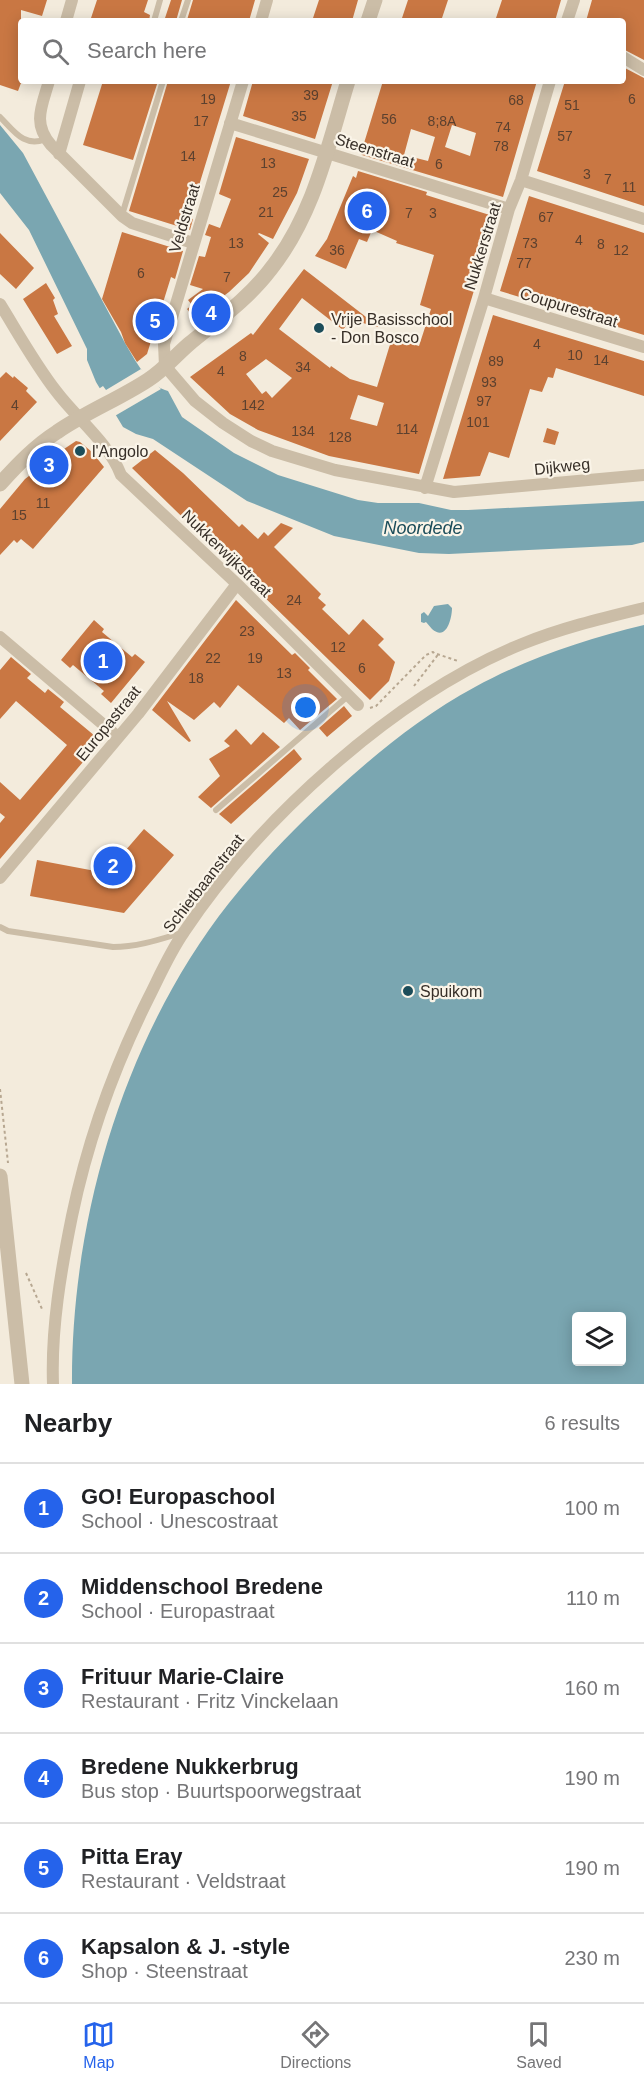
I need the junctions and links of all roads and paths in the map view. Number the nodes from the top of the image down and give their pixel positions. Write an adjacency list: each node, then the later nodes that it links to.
1 (72, 0): 7 (street)
2 (160, 0): 8 (lane)
3 (188, 0): 9 (lane)
4 (267, 0): 10 (street)
5 (375, 0): 11 (street)
6 (574, 0): 12 (street)
7 (67, 18)
8 (155, 18)
9 (182, 18)
10 (262, 18)
11 (369, 18)
12 (568, 18)
13 (626, 59): 14 (street)
14 (644, 70)
15 (48, 84): 23 (street)
16 (79, 84): 25 (street)
17 (162, 84): 28 (lane)
18 (242, 84): 22 (street, Veldstraat)
19 (347, 84): 24 (street)
20 (549, 84): 26 (street, Nukkerstraat)
21 (0, 117): 23 (lane)
22 (230, 123): 24 (street, Steenstraat); 30 (street, Veldstraat)
23 (46, 139): 25 (street)
24 (327, 152): 27 (street, Steenstraat); 34 (street)
25 (59, 154): 28 (street)
26 (521, 180): 27 (street, Nukkerstraat); 29 (street)
27 (509, 209): 31 (street, Nukkerstraat)
28 (122, 216): 30 (street)
29 (644, 219)
30 (193, 243): 34 (street, Veldstraat)
31 (484, 298): 33 (street, Coupurestraat); 38 (street, Nukkerstraat)
32 (0, 304): 35 (street, Nukkerwijkstraat)
33 (644, 347)
34 (165, 366): 35 (street); 38 (street)
35 (79, 419): 37 (street); 39 (street, Nukkerwijkstraat)
36 (644, 475): 38 (street, Dijkweg)
37 (0, 484)
38 (425, 488)
39 (237, 584): 45 (street, Nukkerwijkstraat); 47 (street, Europastraat)
40 (644, 608): 43 (street, Schietbaanstraat)
41 (0, 637): 47 (street)
42 (436, 654): 43 (path); 44 (path); 46 (path)
43 (474, 667): 51 (street, Schietbaanstraat)
44 (409, 692)
45 (348, 696): 46 (street, Nukkerwijkstraat); 48 (lane)
46 (358, 705)
47 (118, 737): 49 (street, Europastraat)
48 (216, 810)
49 (0, 878)
50 (0, 927): 51 (lane)
51 (183, 932): 55 (street, Schietbaanstraat)
52 (0, 1176): 53 (street)
53 (4, 1257): 56 (street)
54 (25, 1271): 55 (path)
55 (55, 1336): 57 (street, Schietbaanstraat)
56 (22, 1384)
57 (53, 1384)

